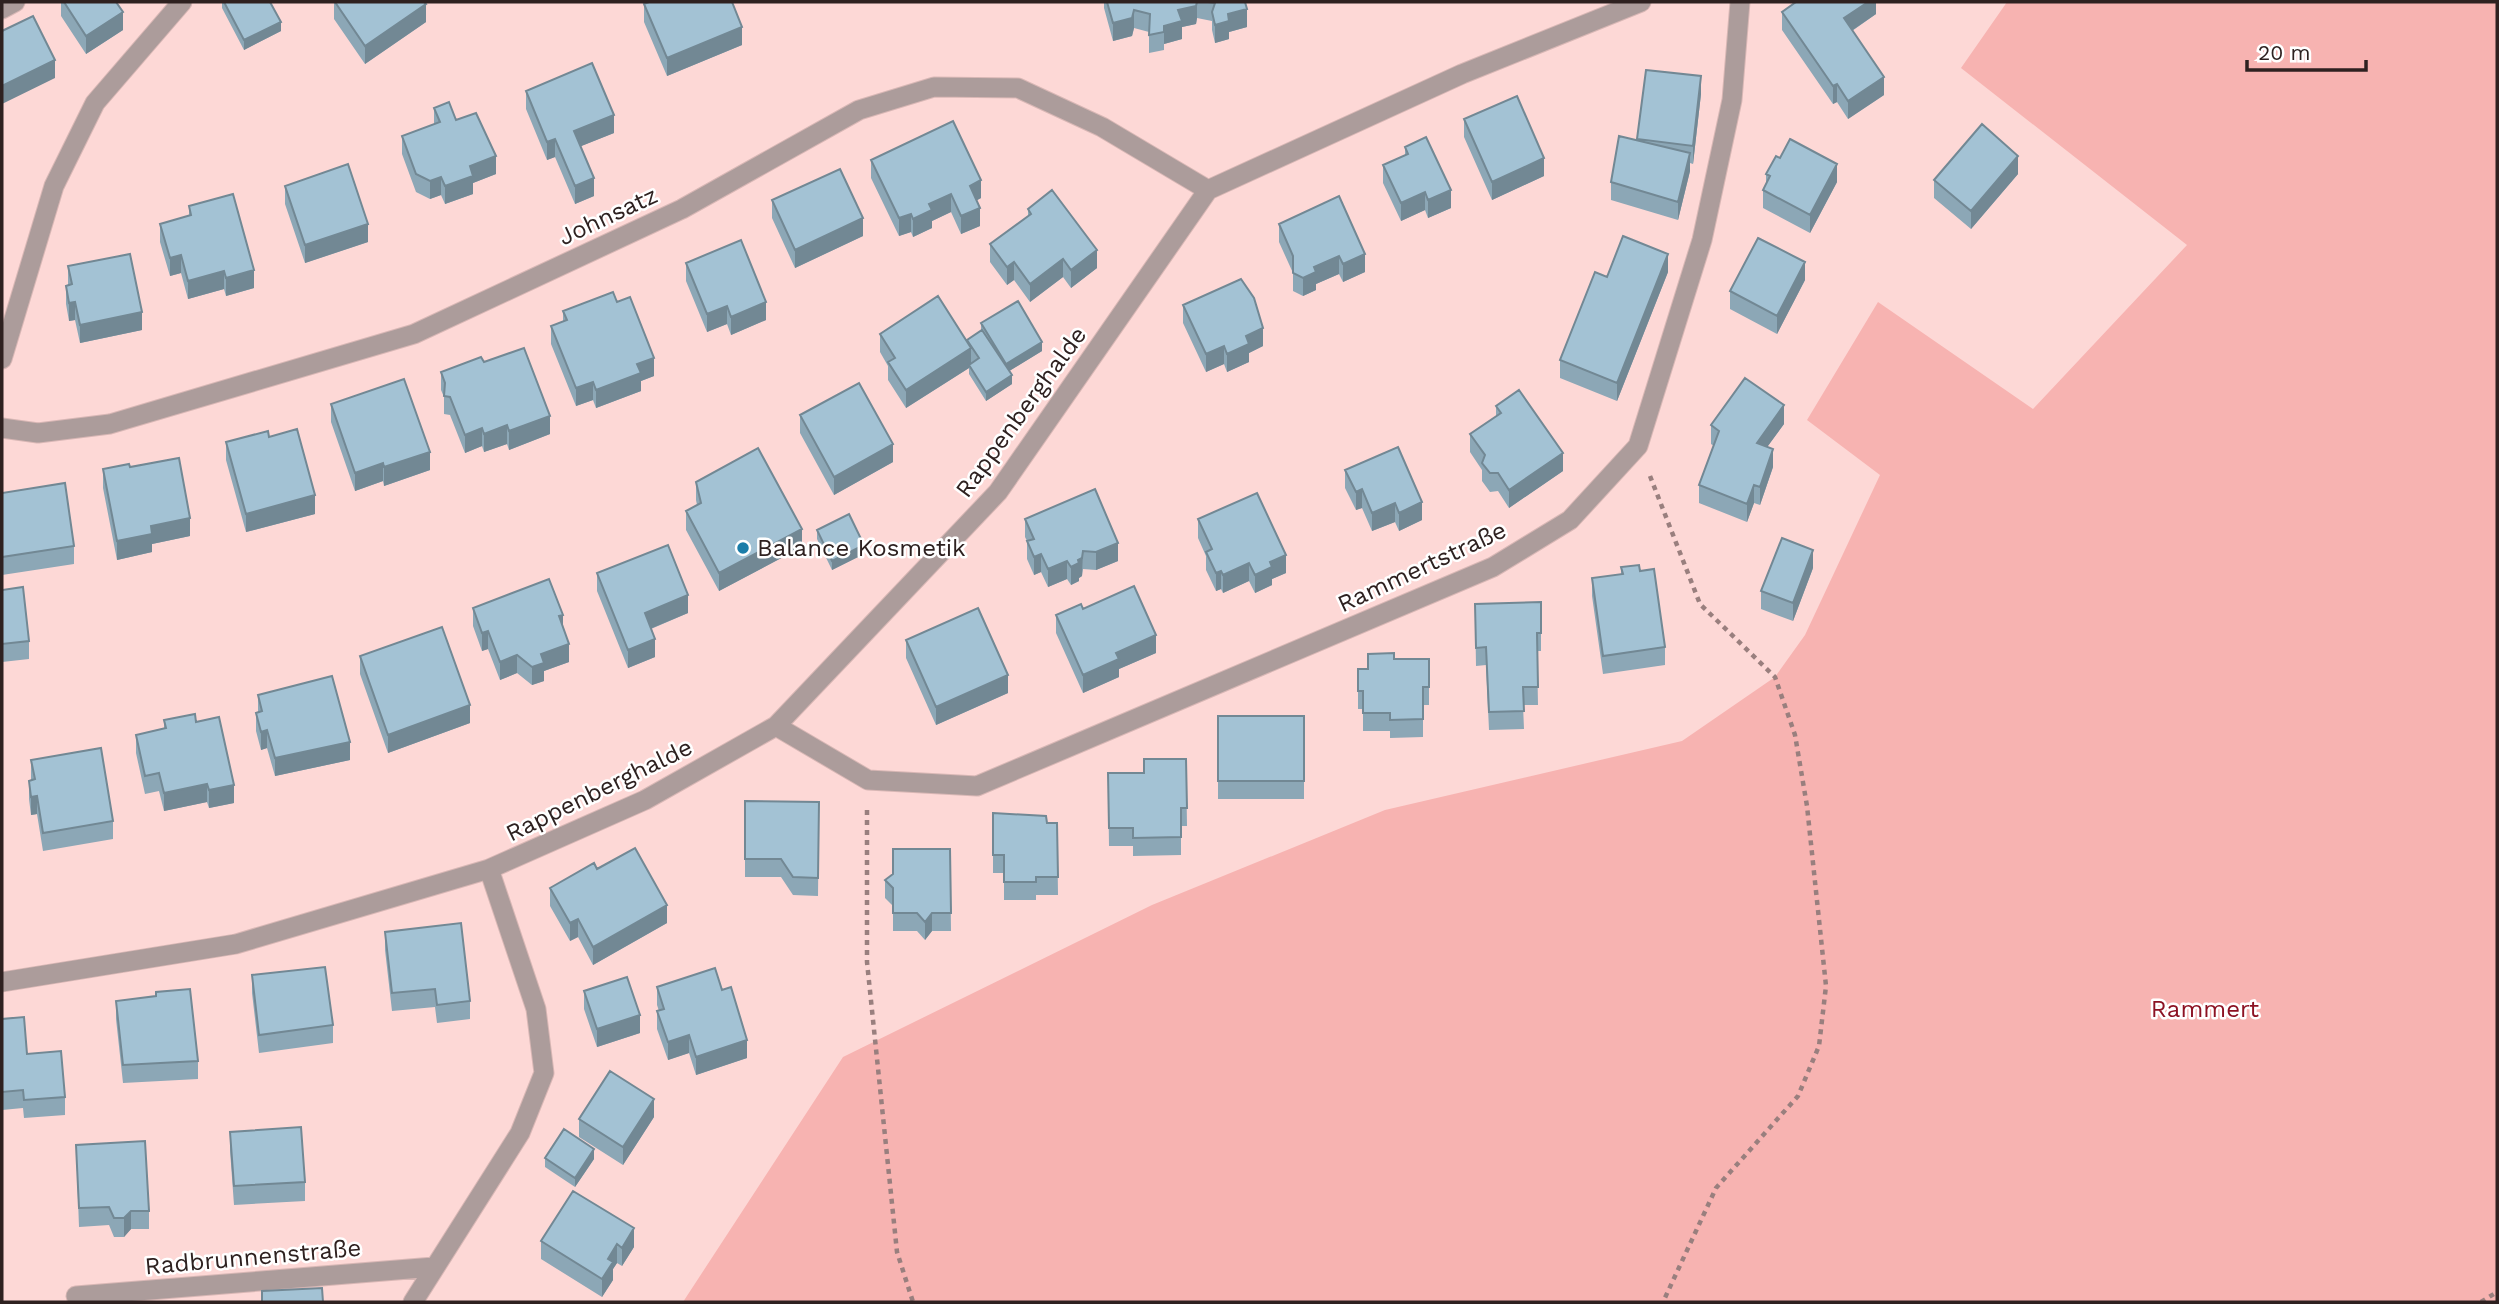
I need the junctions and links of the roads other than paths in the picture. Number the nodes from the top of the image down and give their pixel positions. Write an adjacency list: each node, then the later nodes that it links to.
1 (15, 2): 5 (street)
2 (182, 2): 7 (street)
3 (1641, 2): 6 (street)
4 (1740, 2): 9 (street, Rammertstraße)
5 (2, 9)
6 (1208, 190): 8 (street, Johnsatz); 9 (street, Rappenberghalde)
7 (2, 359)
8 (2, 428)
9 (776, 726): 10 (street, Rappenberghalde)
10 (489, 869): 11 (street, Rappenberghalde); 12 (street)
11 (2, 982)
12 (434, 1267): 13 (street, Radbrunnenstraße); 14 (street)
13 (76, 1296)
14 (413, 1302)

